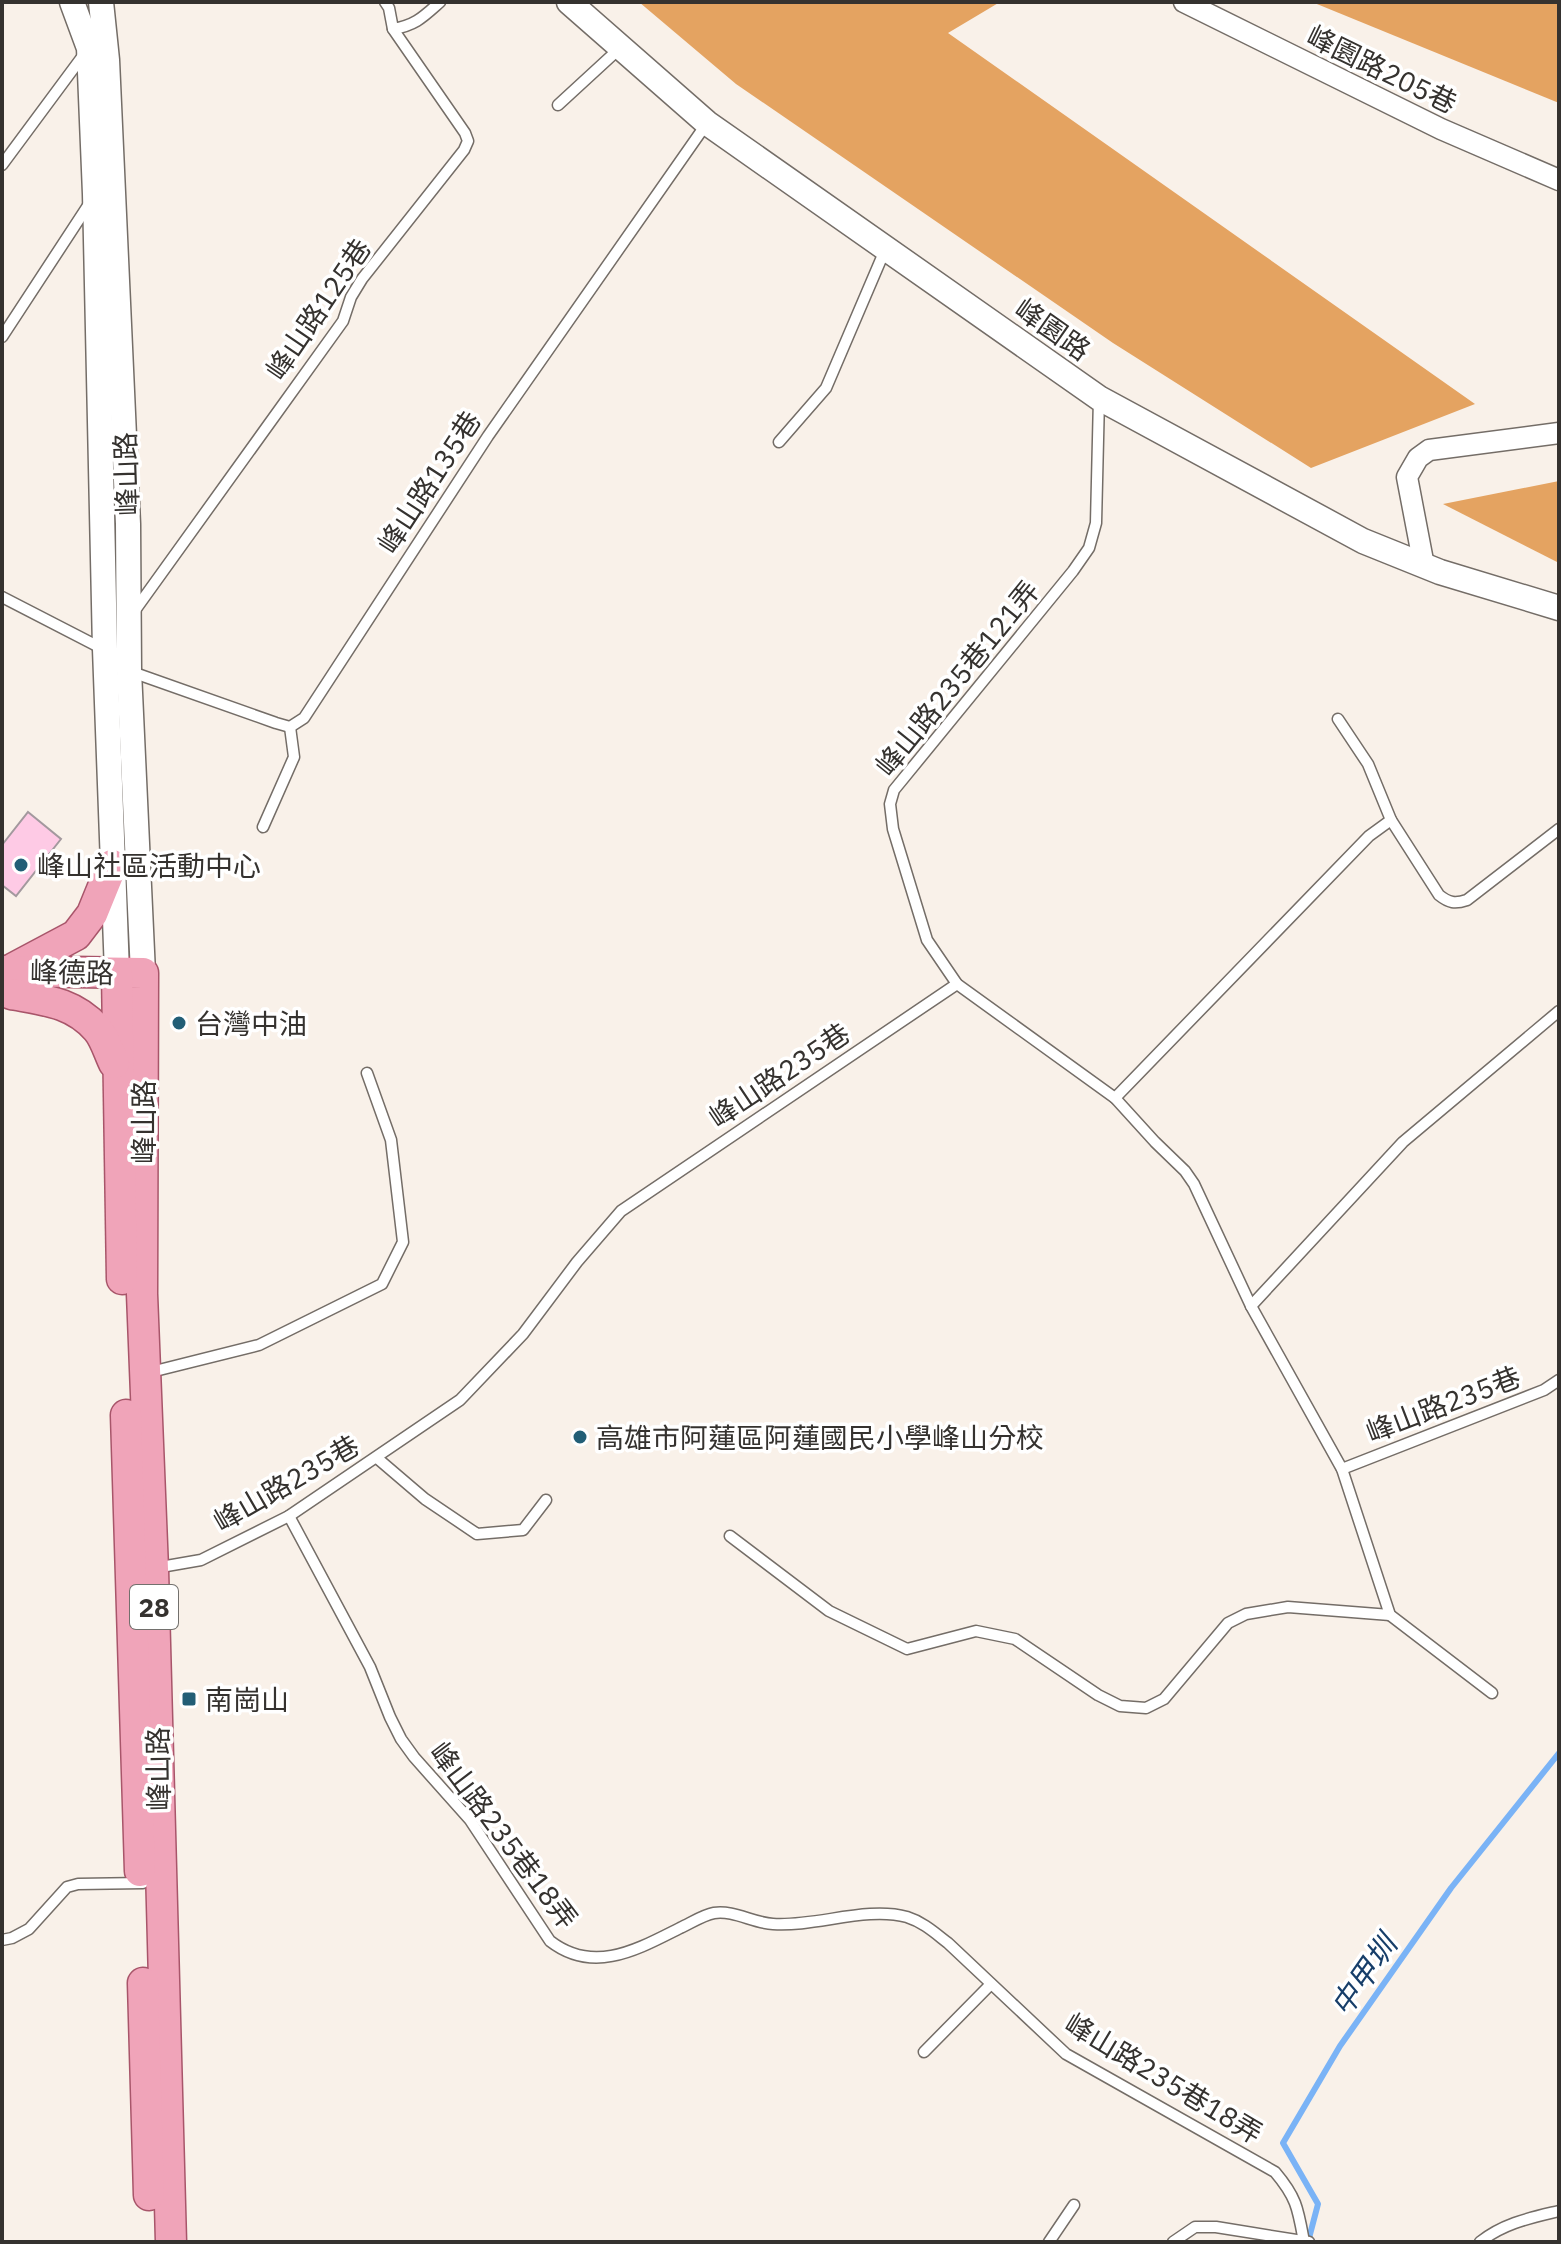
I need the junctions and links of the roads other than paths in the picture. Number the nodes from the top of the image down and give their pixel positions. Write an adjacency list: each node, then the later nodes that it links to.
1 (72, 2): 8 (street)
2 (385, 2): 7 (lane, 峰山路125巷)
3 (440, 2): 7 (lane)
4 (569, 2): 9 (street, 峰園路)
5 (1184, 2): 13 (street, 峰園路205巷)
6 (99, 6): 8 (street); 23 (street, 峰山路)
7 (393, 29): 23 (lane, 峰山路125巷)
8 (89, 48): 12 (lane); 14 (street, 峰山路)
9 (620, 48): 10 (lane); 11 (street, 峰園路)
10 (558, 105)
11 (707, 123): 15 (street, 峰園路); 27 (lane, 峰山路135巷)
12 (2, 165)
13 (1559, 180)
14 (95, 194): 16 (lane); 23 (street, 峰山路)
15 (885, 249): 17 (street, 峰園路); 19 (lane)
16 (2, 337)
17 (1099, 398): 20 (street, 峰園路); 33 (lane, 峰山路235巷121弄)
18 (1559, 433): 20 (street)
19 (779, 442)
20 (1424, 566): 22 (street, 峰園路)
21 (2, 597): 24 (lane)
22 (1559, 608)
23 (117, 620): 24 (street, 峰山路); 25 (street, 峰山路)
24 (105, 649): 31 (street, 峰山路)
25 (129, 671): 27 (lane); 34 (street, 峰山路)
26 (1338, 719): 28 (lane)
27 (290, 727): 29 (lane)
28 (1391, 820): 30 (lane); 38 (lane)
29 (263, 827)
30 (1559, 829)
31 (112, 865): 32 (main road); 34 (street, 峰山路)
32 (6, 982): 34 (main road, 峰德路); 36 (main road)
33 (957, 984): 38 (lane, 峰山路235巷); 42 (lane, 峰山路235巷)
34 (130, 986): 36 (main road, 峰山路 / 28); 40 (main road, 峰山路 / 28)
35 (1559, 1011): 39 (lane)
36 (118, 1072): 47 (main road, 峰山路 / 28)
37 (367, 1073): 40 (lane)
38 (1115, 1098): 39 (lane, 峰山路235巷)
39 (1251, 1306): 43 (lane, 峰山路235巷)
40 (145, 1373): 47 (main road, 峰山路 / 28)
41 (1559, 1380): 43 (lane, 峰山路235巷)
42 (377, 1458): 44 (lane); 45 (lane, 峰山路235巷)
43 (1342, 1469): 48 (lane, 峰山路235巷)
44 (546, 1500)
45 (289, 1516): 47 (lane, 峰山路235巷); 52 (lane, 峰山路235巷18弄)
46 (730, 1536): 48 (lane)
47 (142, 1570): 50 (main road, 峰山路 / 28)
48 (1390, 1615): 49 (lane)
49 (1492, 1693)
50 (151, 1883): 51 (lane); 56 (main road, 峰山路 / 28); 57 (main road, 峰山路 / 28)
51 (2, 1940)
52 (991, 1984): 53 (lane); 60 (lane, 峰山路235巷18弄)
53 (924, 2052)
54 (1074, 2205): 58 (lane)
55 (1559, 2211): 61 (lane)
56 (151, 2242)
57 (171, 2242)
58 (1049, 2242)
59 (1173, 2242): 60 (lane)
60 (1306, 2242)
61 (1480, 2242)

